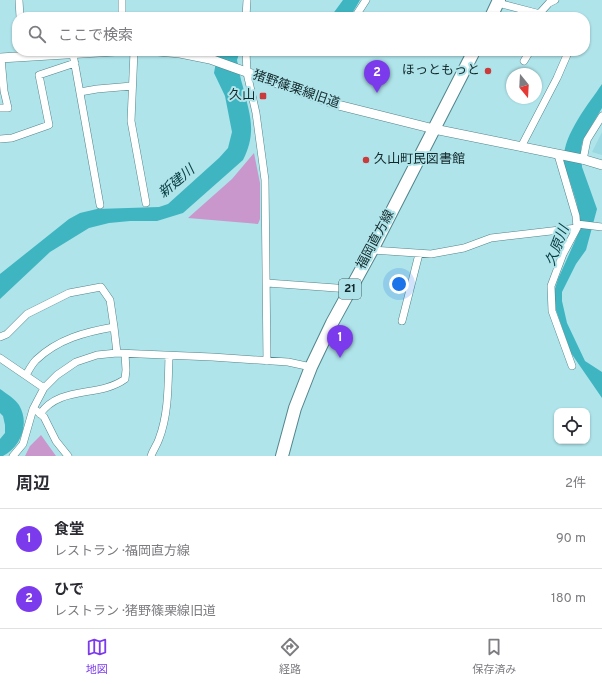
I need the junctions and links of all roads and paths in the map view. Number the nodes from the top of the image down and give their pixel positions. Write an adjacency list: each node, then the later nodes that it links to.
1 (19, 0): 7 (street)
2 (122, 0): 8 (street)
3 (247, 0): 9 (street)
4 (366, 0): 10 (street)
5 (555, 0): 13 (street)
6 (498, 1): 11 (main road); 12 (street)
7 (20, 12)
8 (122, 12)
9 (246, 12)
10 (358, 12)
11 (493, 12)
12 (533, 12)
13 (541, 12)
14 (12, 56): 23 (street)
15 (47, 56): 24 (street)
16 (86, 56): 24 (street)
17 (134, 56): 27 (street)
18 (195, 56): 26 (street, 猪野篠栗線旧道)
19 (246, 56): 26 (street)
20 (471, 56): 31 (main road, 福岡直方線 / 21)
21 (527, 56): 25 (street)
22 (567, 56): 33 (street)
23 (1, 58): 29 (street)
24 (74, 58): 28 (street); 32 (street)
25 (524, 61)
26 (247, 73): 31 (street, 猪野篠栗線旧道); 43 (street)
27 (132, 86): 28 (street); 37 (street)
28 (80, 92): 38 (street)
29 (0, 108)
30 (602, 116): 35 (street)
31 (434, 129): 33 (street, 猪野篠栗線旧道); 41 (main road, 福岡直方線 / 21)
32 (0, 139)
33 (521, 147): 34 (street, 猪野篠栗線旧道)
34 (561, 155): 35 (street, 猪野篠栗線旧道); 39 (street)
35 (583, 160): 36 (street, 猪野篠栗線旧道)
36 (602, 165)
37 (146, 203)
38 (100, 205)
39 (577, 226): 40 (street); 42 (street); 53 (street)
40 (599, 226)
41 (372, 250): 42 (street); 44 (main road, 福岡直方線 / 21)
42 (420, 254): 45 (street)
43 (267, 283): 44 (street); 52 (street)
44 (350, 290): 54 (main road, 福岡直方線 / 21)
45 (402, 321)
46 (114, 327): 47 (street); 48 (street); 55 (street)
47 (0, 337)
48 (116, 353): 49 (street); 56 (street)
49 (125, 354): 50 (street); 58 (street)
50 (169, 356): 52 (street); 61 (street)
51 (0, 358): 55 (street)
52 (266, 360): 54 (street)
53 (572, 366)
54 (311, 367): 62 (main road, 福岡直方線 / 21)
55 (26, 375): 56 (street)
56 (44, 388): 57 (street)
57 (33, 409): 58 (street); 59 (street)
58 (40, 414): 60 (street)
59 (13, 456)
60 (68, 456)
61 (151, 456)
62 (282, 456)

